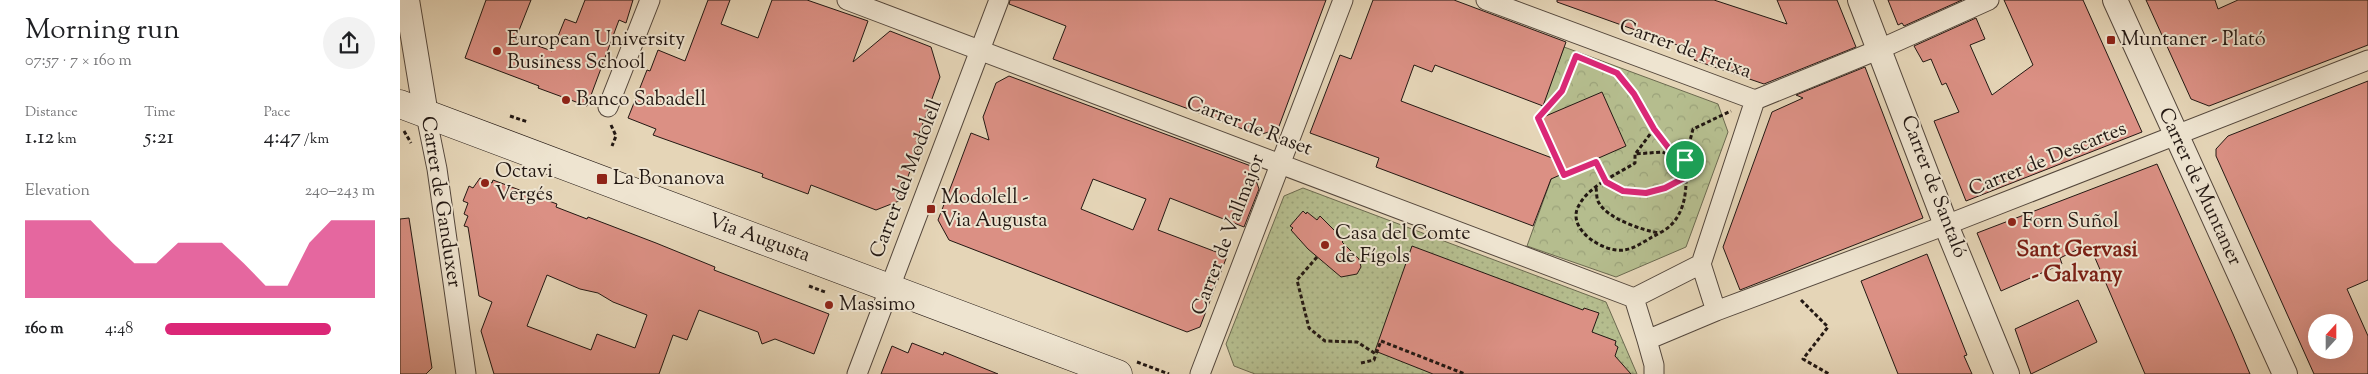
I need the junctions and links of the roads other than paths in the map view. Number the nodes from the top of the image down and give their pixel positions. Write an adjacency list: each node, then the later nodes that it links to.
1 (407, 0): 16 (street, Carrer de Ganduxer)
2 (650, 0): 15 (street)
3 (848, 0): 11 (street, Carrer de Raset)
4 (999, 0): 11 (street, Carrer del Modolell)
5 (1343, 0): 18 (street, Carrer de Vallmajor)
6 (1486, 0): 13 (street, Carrer de Freixa)
7 (1860, 0): 10 (street, Carrer de Santaló)
8 (1989, 0): 10 (street)
9 (2115, 0): 17 (street, Carrer de Muntaner)
10 (1880, 49): 13 (street); 19 (street, Carrer de Santaló)
11 (980, 50): 18 (street, Carrer de Raset); 21 (street, Carrer del Modolell)
12 (2368, 60): 17 (street, Carrer de Descartes)
13 (1755, 100): 20 (street)
14 (400, 104): 16 (main road, Via Augusta)
15 (608, 107)
16 (426, 114): 21 (main road, Via Augusta); 25 (street, Carrer de Ganduxer)
17 (2175, 134): 19 (street, Carrer de Descartes); 31 (street, Carrer de Muntaner)
18 (1280, 163): 22 (street, Carrer de Raset); 28 (street, Carrer de Vallmajor)
19 (1946, 225): 23 (street, Carrer de Descartes); 30 (street, Carrer de Santaló)
20 (1701, 264): 22 (street); 23 (street)
21 (889, 288): 26 (street, Carrer del Modolell); 27 (main road, Via Augusta)
22 (1634, 298): 24 (street)
23 (1716, 311): 24 (street, Carrer de Descartes)
24 (1647, 340): 29 (street)
25 (466, 374)
26 (857, 374)
27 (1118, 374)
28 (1200, 374)
29 (1654, 374)
30 (2007, 374)
31 (2285, 374)

